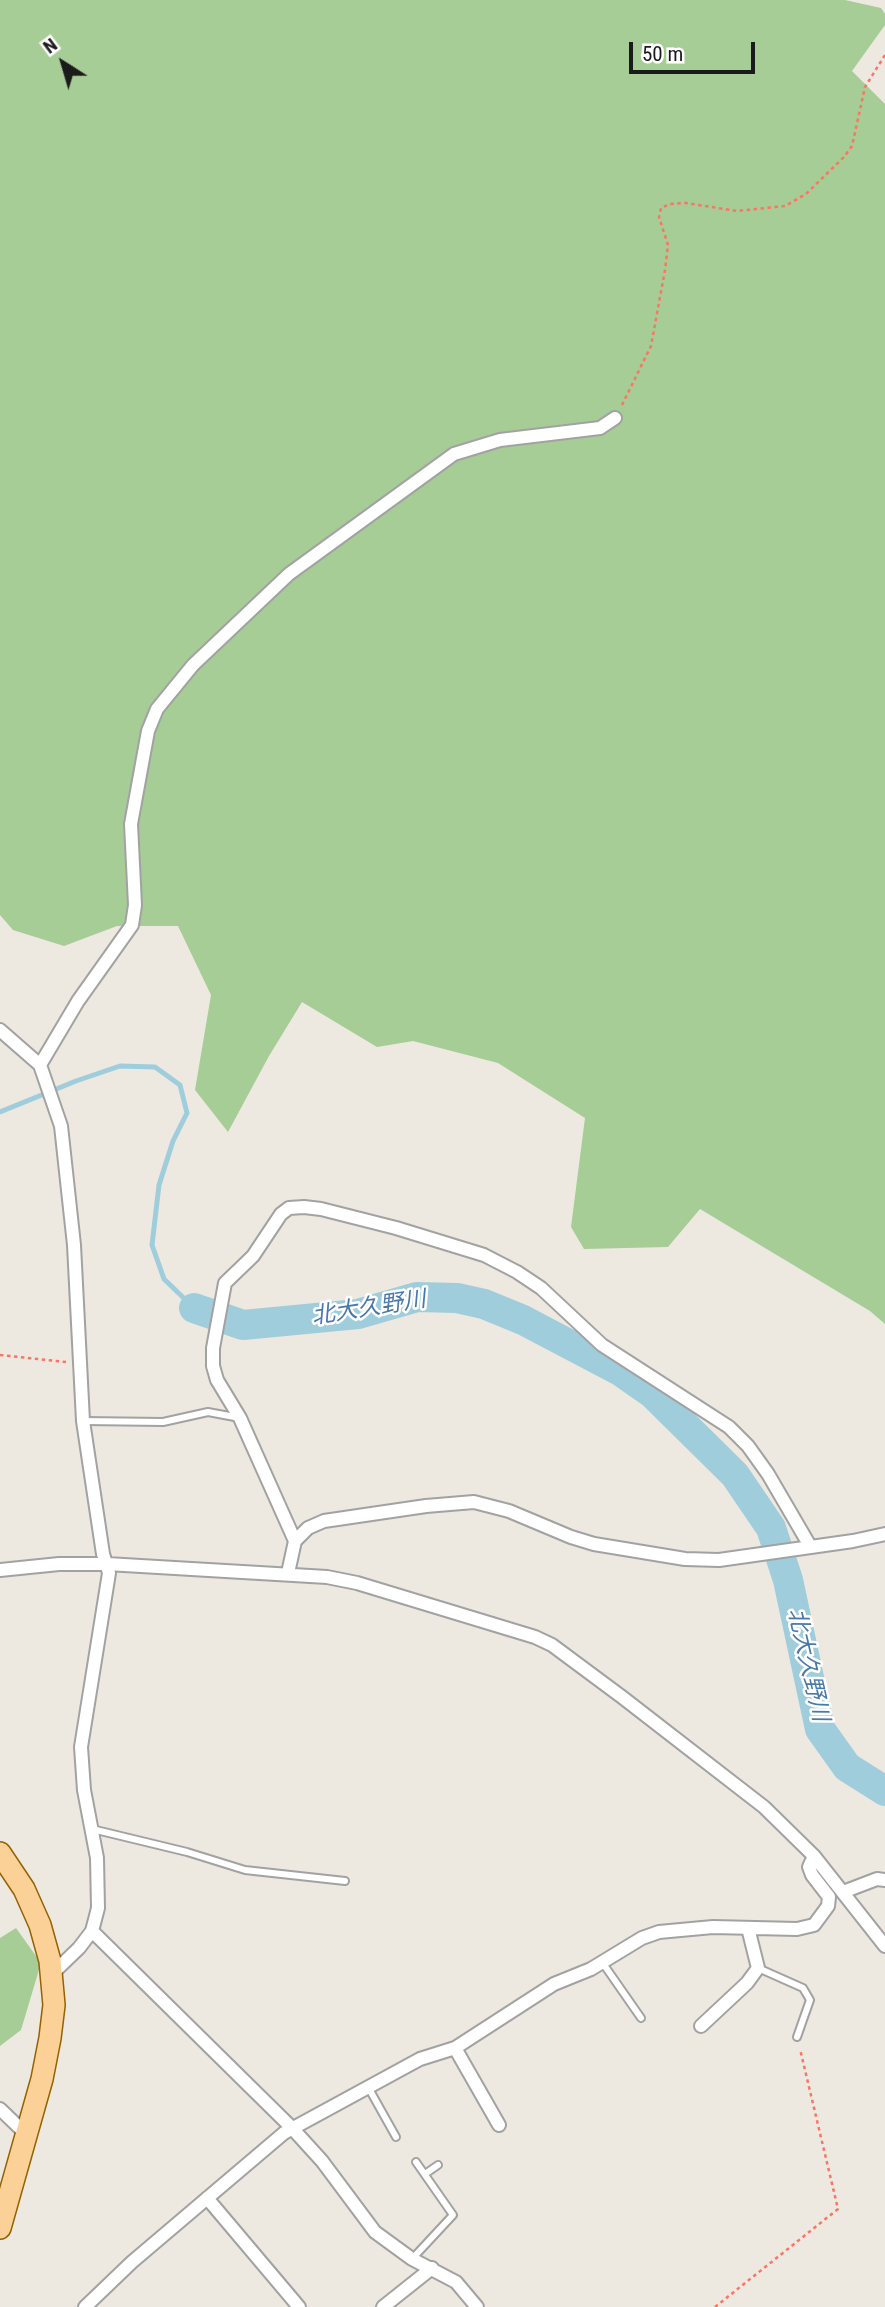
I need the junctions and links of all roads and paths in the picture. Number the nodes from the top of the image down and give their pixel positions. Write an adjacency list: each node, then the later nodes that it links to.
1 (885, 55): 2 (path)
2 (615, 418): 4 (street)
3 (0, 1030): 4 (street)
4 (40, 1065): 6 (street)
5 (0, 1355): 6 (path)
6 (81, 1364): 8 (street)
7 (240, 1418): 8 (lane); 10 (street); 11 (street)
8 (83, 1421): 12 (street)
9 (885, 1534): 11 (street)
10 (295, 1541): 11 (street); 14 (street)
11 (805, 1546)
12 (107, 1564): 13 (street); 14 (street); 15 (street)
13 (0, 1570)
14 (288, 1573): 17 (street)
15 (92, 1829): 19 (lane); 22 (street)
16 (0, 1853): 26 (main road)
17 (814, 1856): 20 (street); 21 (street)
18 (885, 1880): 20 (street)
19 (345, 1881)
20 (843, 1892): 23 (street)
21 (748, 1928): 24 (street); 25 (street)
22 (92, 1931): 26 (street); 34 (street)
23 (885, 1946)
24 (602, 1962): 27 (lane); 30 (street)
25 (758, 1968): 28 (street); 29 (lane)
26 (52, 1973): 35 (main road)
27 (641, 2018)
28 (701, 2026)
29 (797, 2037): 48 (path)
30 (455, 2049): 31 (street); 33 (street)
31 (368, 2087): 34 (street); 36 (lane)
32 (0, 2109): 35 (street)
33 (499, 2124)
34 (292, 2128): 40 (street); 42 (street)
35 (27, 2135): 41 (main road)
36 (396, 2137)
37 (416, 2162): 39 (lane)
38 (438, 2165): 39 (lane)
39 (425, 2174): 42 (lane)
40 (207, 2198): 44 (street); 45 (street)
41 (0, 2228)
42 (412, 2259): 43 (street)
43 (432, 2268): 46 (street); 47 (street)
44 (85, 2307)
45 (299, 2307)
46 (383, 2307)
47 (477, 2307)
48 (715, 2307)

